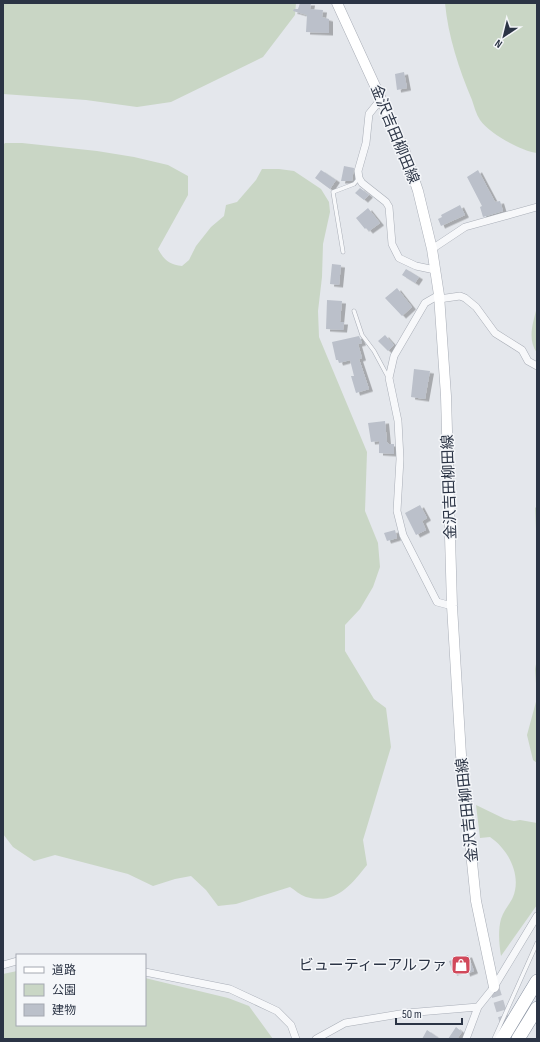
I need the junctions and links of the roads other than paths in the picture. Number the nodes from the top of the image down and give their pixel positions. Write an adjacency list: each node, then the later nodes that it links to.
1 (337, 3): 2 (main road, 金沢吉田柳田線)
2 (381, 99): 3 (street); 5 (main road, 金沢吉田柳田線)
3 (359, 178): 6 (lane); 7 (street)
4 (537, 207): 5 (street)
5 (432, 249): 7 (main road, 金沢吉田柳田線)
6 (343, 252)
7 (435, 270): 8 (main road, 金沢吉田柳田線)
8 (439, 297): 10 (street); 11 (street); 12 (main road, 金沢吉田柳田線)
9 (354, 311): 11 (lane)
10 (537, 366)
11 (389, 378): 12 (street)
12 (452, 606): 19 (main road, 金沢吉田柳田線)
13 (537, 916): 19 (street)
14 (537, 943): 28 (lane)
15 (16, 961): 16 (street)
16 (3, 965)
17 (146, 972): 25 (street)
18 (537, 981): 29 (highway)
19 (494, 987): 20 (street)
20 (478, 1007): 26 (street); 27 (street)
21 (537, 1008): 24 (highway)
22 (537, 1016): 23 (lane)
23 (532, 1025)
24 (523, 1037): 30 (lane)
25 (296, 1039)
26 (316, 1039)
27 (466, 1039)
28 (494, 1039)
29 (502, 1039)
30 (524, 1039)

